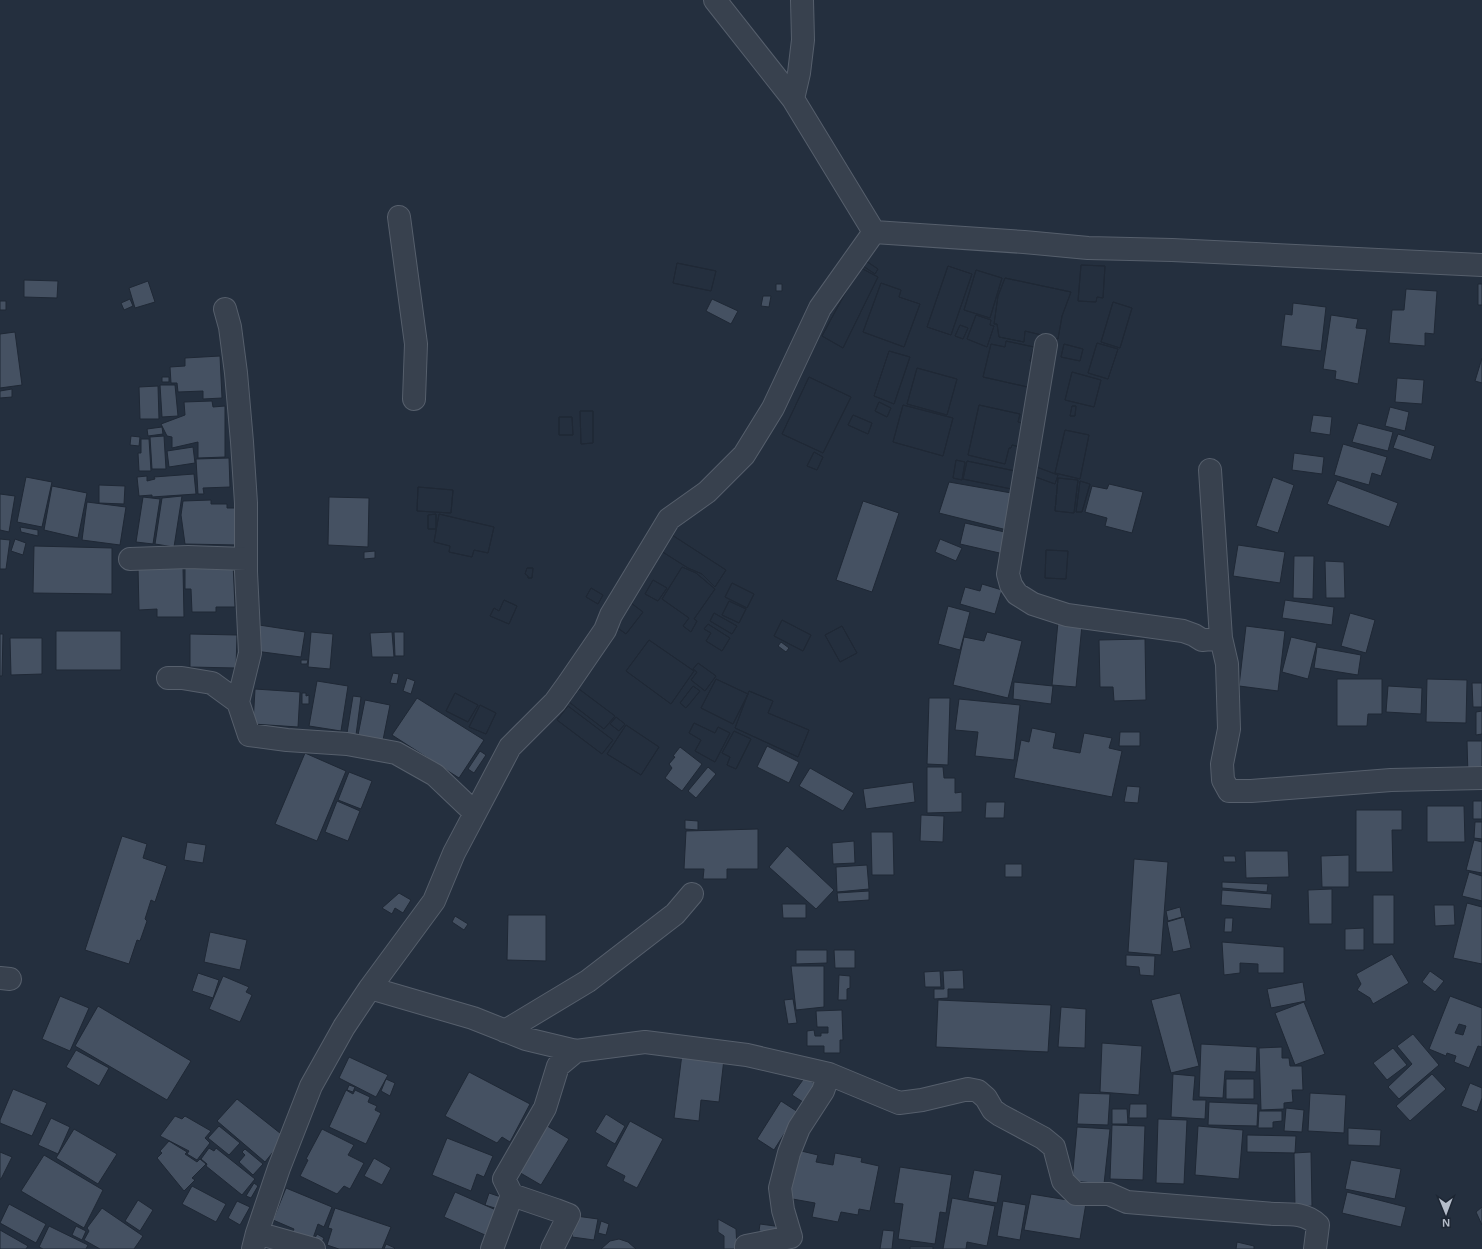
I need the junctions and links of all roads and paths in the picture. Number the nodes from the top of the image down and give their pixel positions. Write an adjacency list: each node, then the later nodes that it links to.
1 (715, 0): 3 (street)
2 (802, 0): 3 (street)
3 (793, 99): 5 (street)
4 (399, 217): 9 (street)
5 (874, 232): 6 (street); 17 (street)
6 (1482, 266)
7 (226, 309): 12 (street)
8 (1046, 345): 13 (street)
9 (414, 399)
10 (1210, 470): 13 (street)
11 (130, 559): 12 (street)
12 (246, 559): 15 (street)
13 (1221, 638): 16 (street)
14 (168, 678): 15 (street)
15 (238, 702): 17 (street)
16 (1482, 778)
17 (475, 813): 19 (street)
18 (692, 894): 20 (street)
19 (370, 988): 20 (street); 24 (street)
20 (505, 1031): 21 (street)
21 (576, 1051): 22 (street); 23 (street)
22 (828, 1074): 28 (street); 29 (street)
23 (512, 1195): 26 (street); 27 (street)
24 (255, 1241): 25 (street)
25 (314, 1249)
26 (492, 1249)
27 (552, 1249)
28 (746, 1249)
29 (1315, 1249)

